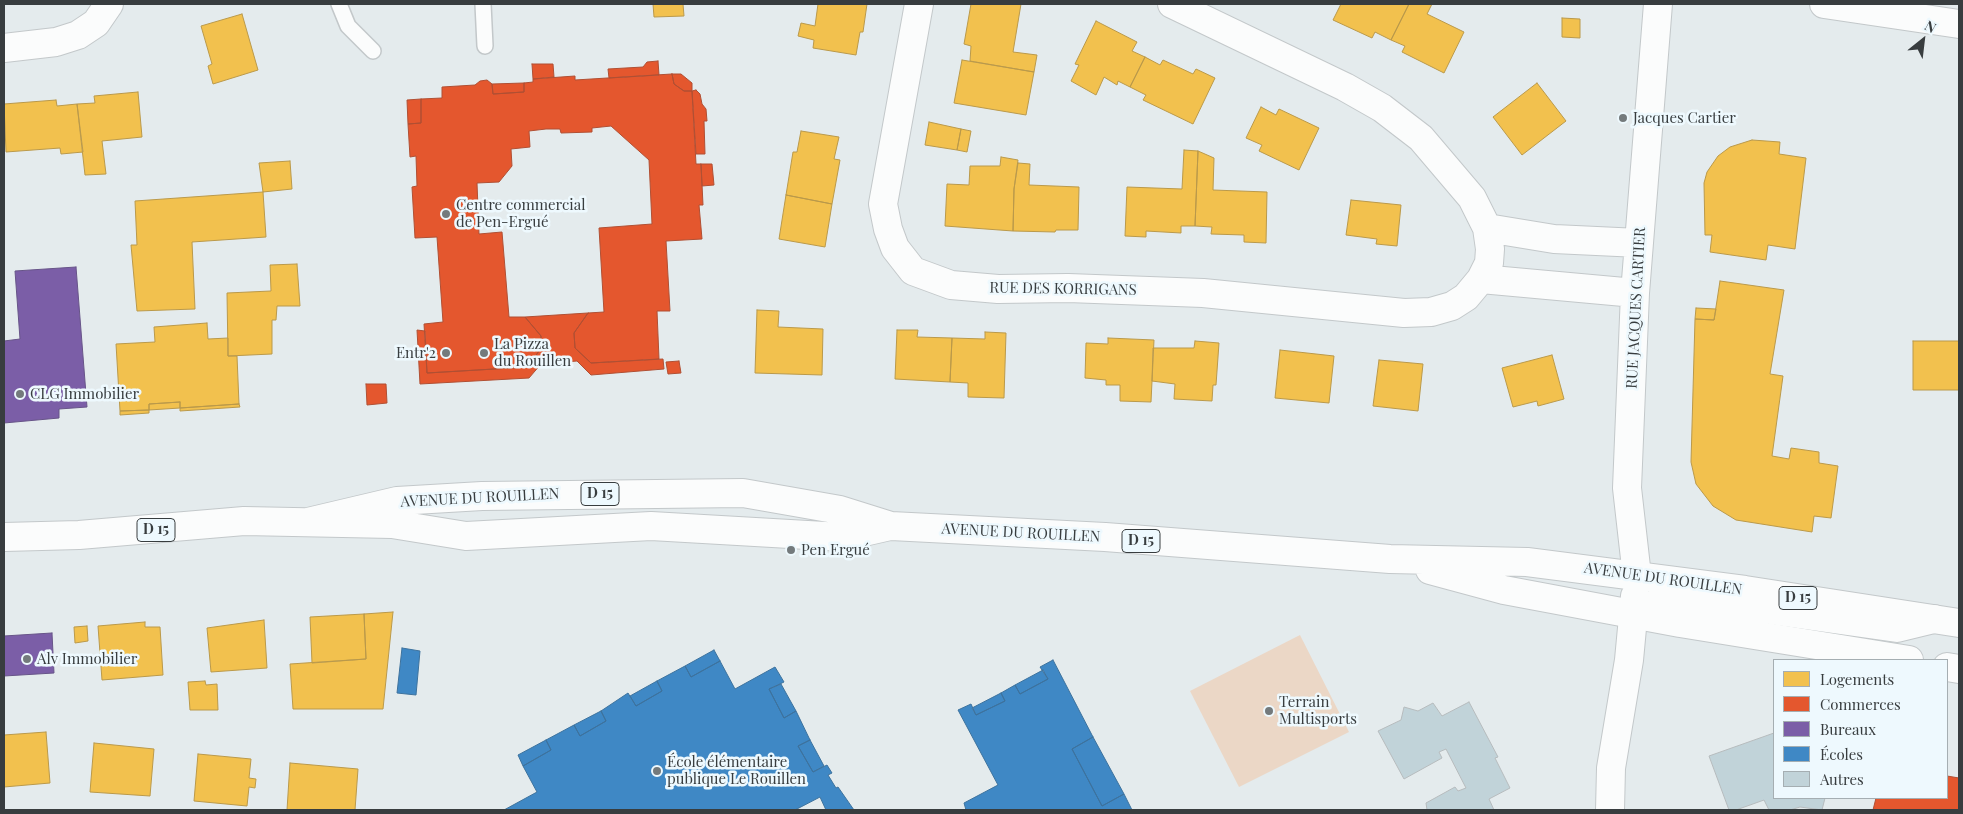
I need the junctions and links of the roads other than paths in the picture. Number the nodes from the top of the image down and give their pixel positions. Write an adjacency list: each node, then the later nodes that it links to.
1 (109, 4): 10 (main road)
2 (339, 4): 11 (lane)
3 (483, 4): 9 (lane)
4 (918, 4): 14 (main road, RUE DES KORRIGANS)
5 (1172, 4): 12 (main road, RUE DES KORRIGANS)
6 (1658, 4): 13 (main road, RUE JACQUES CARTIER)
7 (1824, 4): 8 (main road)
8 (1959, 24)
9 (485, 46)
10 (4, 48)
11 (373, 51)
12 (1487, 228): 13 (main road); 14 (main road, RUE DES KORRIGANS)
13 (1638, 243): 15 (main road, RUE JACQUES CARTIER)
14 (1481, 279): 15 (main road)
15 (1635, 293): 20 (main road, RUE JACQUES CARTIER)
16 (308, 522): 17 (main road, AVENUE DU ROUILLEN / D 15); 17 (main road, AVENUE DU ROUILLEN / D 15); 18 (main road, AVENUE DU ROUILLEN / D 15)
17 (891, 526): 19 (main road, AVENUE DU ROUILLEN / D 15)
18 (4, 537)
19 (1390, 559): 20 (main road, AVENUE DU ROUILLEN / D 15); 21 (main road, AVENUE DU ROUILLEN / D 15)
20 (1637, 576): 21 (main road, RUE JACQUES CARTIER); 22 (main road, AVENUE DU ROUILLEN / D 15)
21 (1633, 613): 22 (main road, AVENUE DU ROUILLEN / D 15); 23 (main road, AVENUE DU ROUILLEN / D 15); 24 (main road, RUE JACQUES CARTIER)
22 (1947, 621)
23 (1902, 659)
24 (1610, 810)

